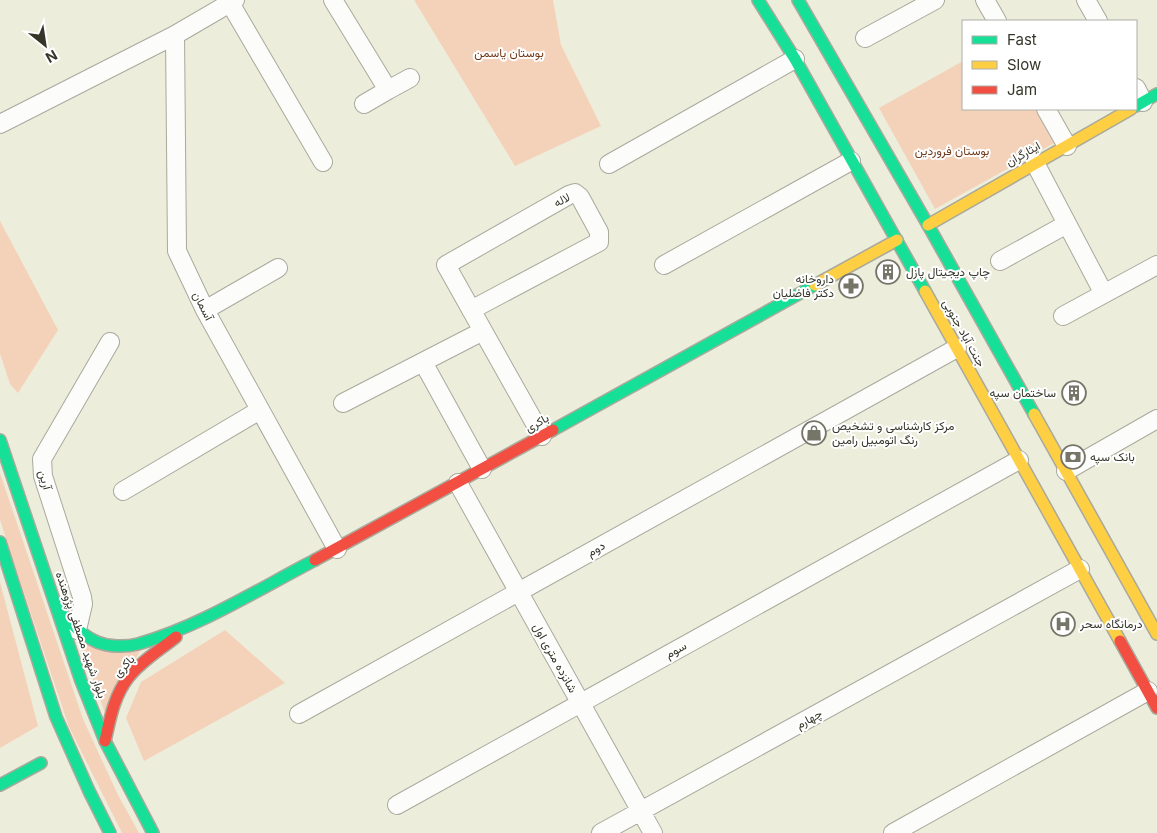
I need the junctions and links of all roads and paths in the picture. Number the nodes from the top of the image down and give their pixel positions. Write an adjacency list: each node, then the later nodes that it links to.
1 (333, 0): 14 (street)
2 (758, 0): 12 (main road, جنت آباد جنوبی)
3 (798, 0): 25 (main road, جنت آباد جنوبی)
4 (935, 0): 11 (street)
5 (985, 0): 8 (street)
6 (1086, 0): 9 (street)
7 (232, 1): 10 (street); 21 (street)
8 (996, 20)
9 (1097, 20)
10 (175, 35): 18 (street); 32 (street, آسمان)
11 (864, 38)
12 (795, 59): 20 (main road, جنت آباد جنوبی); 23 (street)
13 (410, 78): 14 (street)
14 (388, 90): 15 (street)
15 (364, 104)
16 (1047, 110): 19 (street)
17 (1125, 110): 19 (main road, ایثارگران)
18 (0, 124)
19 (1067, 146): 22 (main road, ایثارگران)
20 (851, 161): 26 (main road, جنت آباد جنوبی); 28 (street)
21 (323, 162)
22 (1035, 163): 24 (street); 25 (main road, ایثارگران)
23 (609, 164)
24 (1067, 224): 27 (street); 31 (street)
25 (928, 225): 46 (main road, جنت آباد جنوبی)
26 (897, 240): 37 (main road, جنت آباد جنوبی); 42 (main road, باکری)
27 (1000, 261)
28 (664, 265)
29 (1157, 265): 31 (street)
30 (278, 268): 32 (street)
31 (1104, 294): 34 (street)
32 (205, 310): 40 (street, آسمان)
33 (471, 310): 33 (street, لاله); 35 (street, لاله)
34 (1063, 316)
35 (483, 331): 38 (street); 42 (street, لاله)
36 (110, 342): 57 (street, آرین)
37 (957, 348): 44 (main road, جنت آباد جنوبی); 52 (street, دوم)
38 (423, 362): 39 (street); 45 (street)
39 (343, 404)
40 (260, 410): 48 (street); 50 (street, آسمان)
41 (1157, 419): 46 (street)
42 (542, 436): 45 (main road, باکری)
43 (0, 440): 55 (main road, بلوار شهید مصطفی پژوهنده)
44 (1019, 460): 51 (main road, جنت آباد جنوبی); 60 (street, سوم)
45 (482, 469): 47 (main road, باکری)
46 (1066, 472): 53 (main road, جنت آباد جنوبی)
47 (458, 483): 50 (main road, باکری); 52 (street, شانزده متری اول)
48 (123, 491)
49 (0, 542): 68 (main road)
50 (336, 549): 56 (main road, باکری)
51 (1080, 569): 59 (main road, جنت آباد جنوبی); 67 (street, چهارم)
52 (518, 592): 60 (street, شانزده متری اول); 62 (street, دوم)
53 (1134, 594): 54 (street); 58 (main road, جنت آباد جنوبی)
54 (1157, 602)
55 (58, 610): 57 (main road, باکری); 63 (main road, بلوار شهید مصطفی پژوهنده)
56 (189, 626): 57 (main road, باکری); 63 (main road, باکری)
57 (77, 630)
58 (1157, 634)
59 (1148, 691): 61 (main road, جنت آباد جنوبی); 72 (street)
60 (581, 703): 66 (street, سوم); 67 (street, شانزده متری اول)
61 (1157, 708)
62 (300, 714)
63 (105, 741): 69 (main road, بلوار شهید مصطفی پژوهنده)
64 (41, 763): 65 (main road)
65 (0, 785)
66 (397, 805)
67 (641, 811): 70 (street, چهارم); 71 (street, شانزده متری اول)
68 (110, 833)
69 (153, 833)
70 (601, 833)
71 (653, 833)
72 (893, 833)

